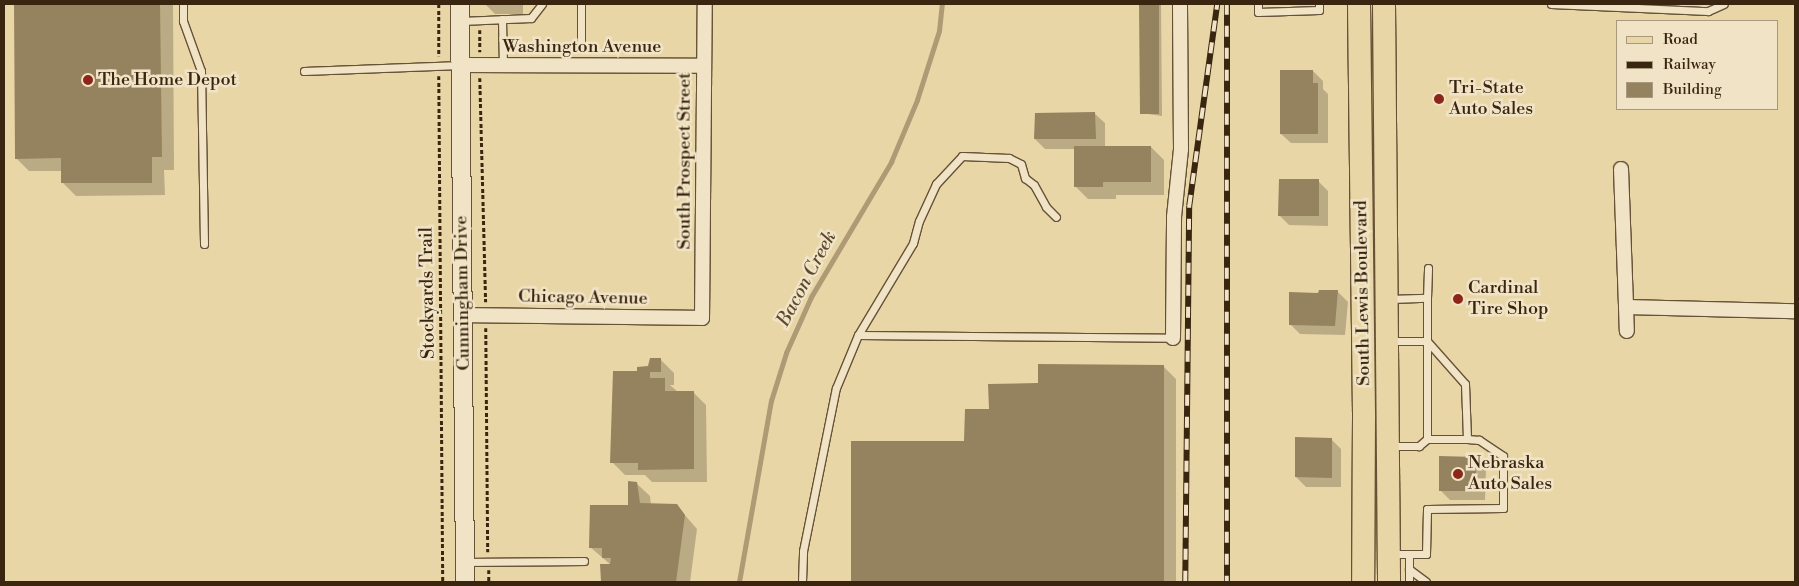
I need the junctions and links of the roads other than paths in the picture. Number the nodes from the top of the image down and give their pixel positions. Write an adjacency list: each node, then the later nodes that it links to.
1 (183, 4): 21 (lane)
2 (542, 4): 13 (lane)
3 (581, 4): 14 (lane)
4 (705, 4): 17 (street, South Prospect Street)
5 (1180, 4): 31 (street)
6 (1258, 4): 7 (lane)
7 (1319, 4)
8 (1359, 4): 43 (main road, South Lewis Boulevard)
9 (1384, 4): 24 (main road, South Lewis Boulevard)
10 (1551, 4): 11 (lane)
11 (1724, 4)
12 (460, 12): 13 (lane); 15 (street, Cunningham Drive)
13 (502, 19): 16 (lane)
14 (581, 42)
15 (461, 65): 16 (street, Washington Avenue); 18 (lane); 27 (street, Cunningham Drive)
16 (502, 65): 17 (street, Washington Avenue)
17 (704, 66): 28 (street, South Prospect Street)
18 (304, 71)
19 (1621, 169): 25 (street)
20 (1056, 217): 30 (lane)
21 (204, 244)
22 (1428, 268): 23 (lane)
23 (1427, 298): 24 (lane); 33 (lane)
24 (1388, 299): 32 (main road, South Lewis Boulevard)
25 (1626, 307): 26 (street); 29 (street)
26 (1795, 311)
27 (463, 315): 28 (street, Chicago Avenue); 39 (street, Cunningham Drive)
28 (702, 318)
29 (1626, 331)
30 (858, 335): 31 (lane); 42 (lane)
31 (1173, 338)
32 (1388, 341): 33 (lane); 36 (main road, South Lewis Boulevard)
33 (1427, 341): 34 (lane); 35 (lane)
34 (1427, 439): 35 (lane); 36 (lane)
35 (1468, 439): 37 (lane)
36 (1389, 446): 37 (main road, South Lewis Boulevard)
37 (1399, 554): 40 (lane); 44 (main road, South Lewis Boulevard)
38 (584, 561): 39 (lane)
39 (465, 562): 41 (street, Cunningham Drive)
40 (1409, 569): 45 (lane); 46 (lane)
41 (465, 582)
42 (802, 582)
43 (1363, 582)
44 (1389, 582)
45 (1410, 582)
46 (1426, 582)

